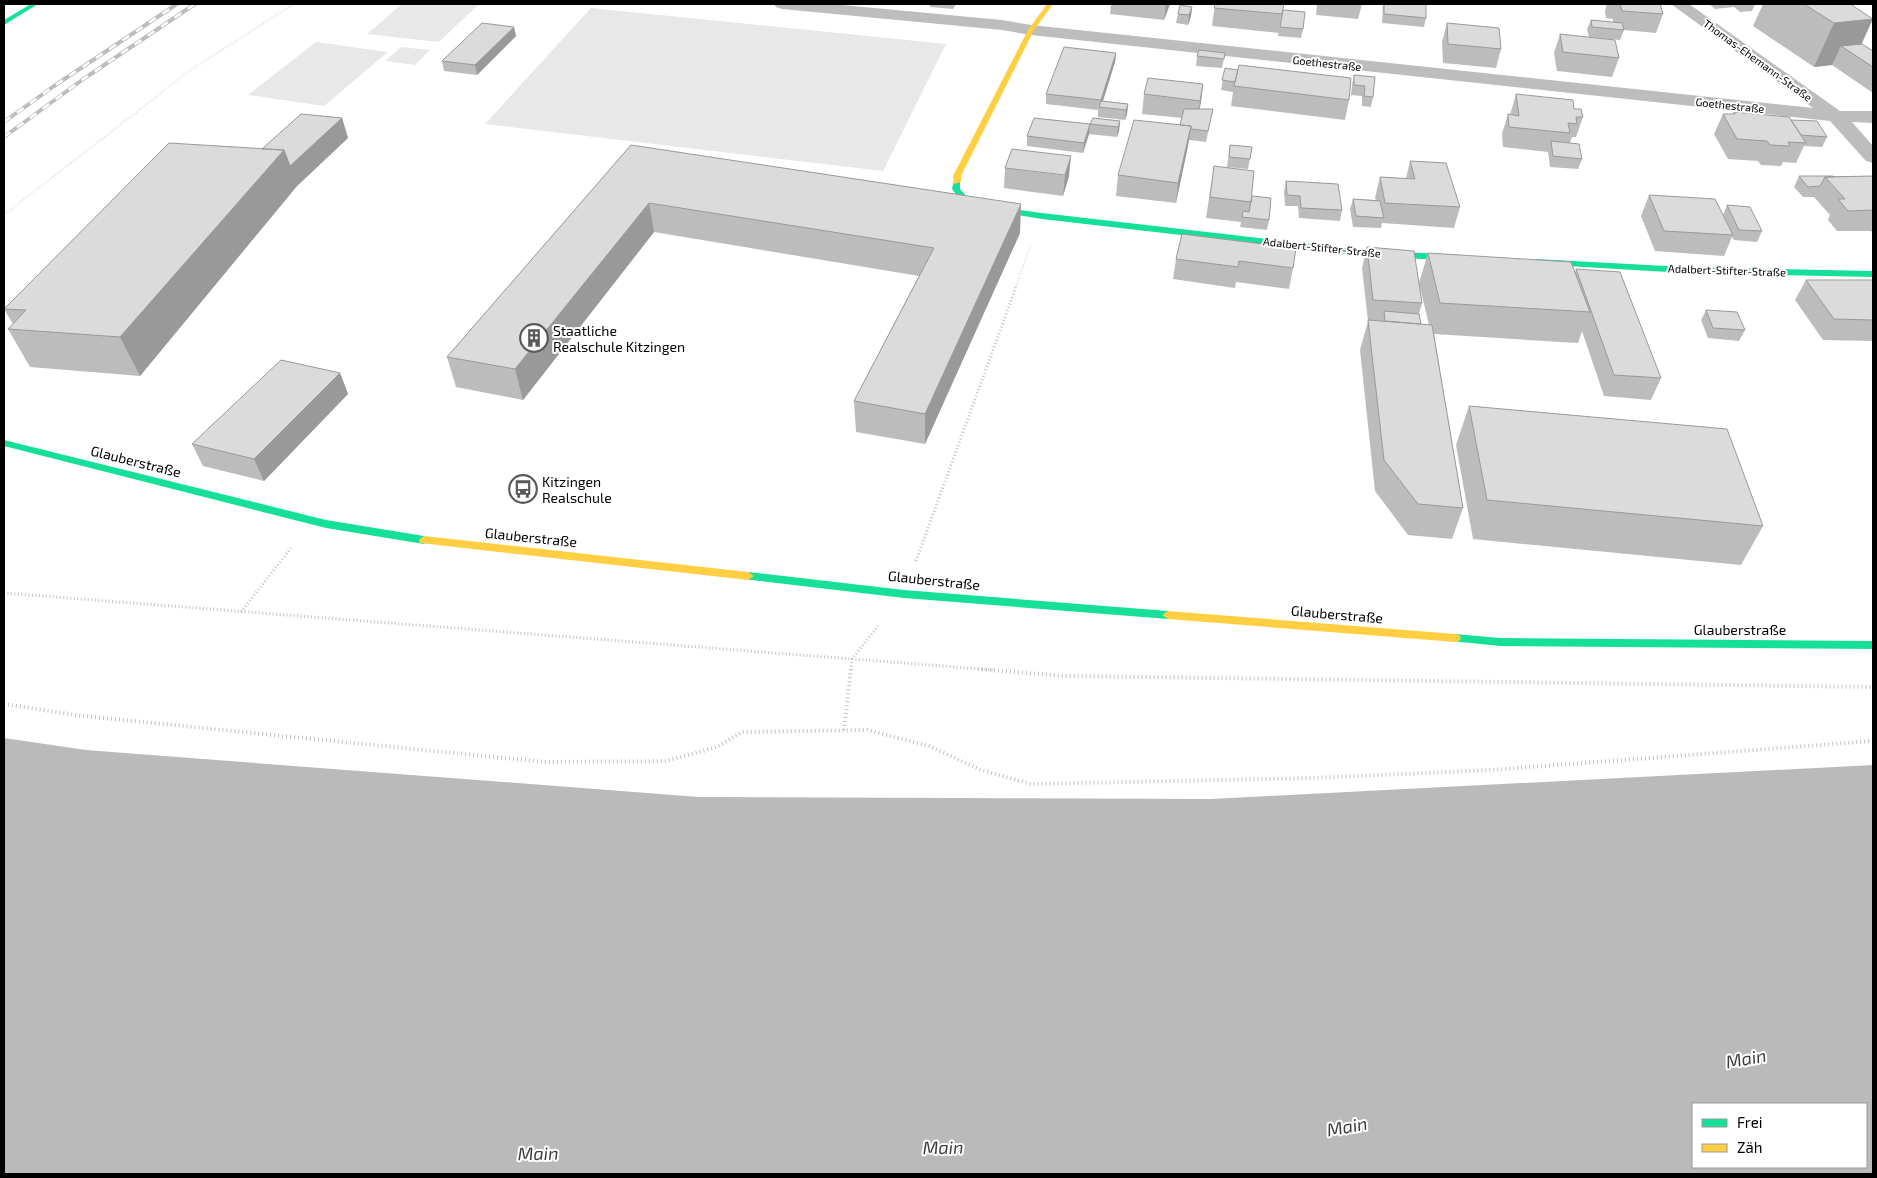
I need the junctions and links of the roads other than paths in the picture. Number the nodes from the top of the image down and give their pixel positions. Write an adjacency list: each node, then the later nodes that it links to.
1 (35, 4): 5 (street)
2 (782, 4): 6 (street, Goethestraße)
3 (1050, 4): 6 (street, Adalbert-Stifter-Straße)
4 (1679, 4): 7 (street, Thomas-Ehemann-Straße)
5 (4, 23)
6 (1030, 30): 7 (street, Goethestraße); 10 (street, Adalbert-Stifter-Straße)
7 (1836, 116): 8 (street, Goethestraße); 9 (street)
8 (1873, 117)
9 (1873, 157)
10 (1480, 259)
11 (1528, 262): 12 (street, Adalbert-Stifter-Straße)
12 (1873, 274)
13 (4, 443): 14 (street, Glauberstraße)
14 (1873, 645)

